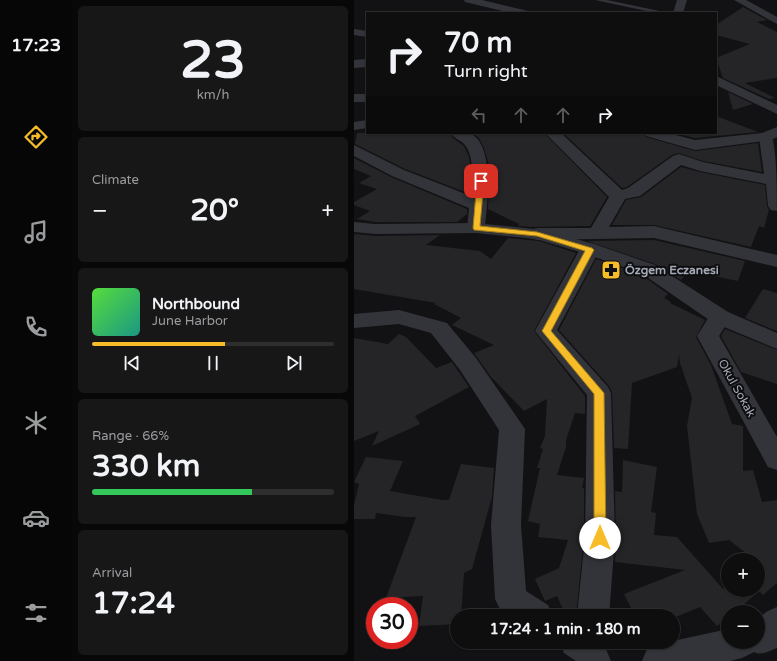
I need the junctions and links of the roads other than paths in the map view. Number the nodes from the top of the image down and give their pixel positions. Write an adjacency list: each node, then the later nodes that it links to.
1 (469, 0): 5 (street)
2 (598, 0): 6 (lane)
3 (682, 0): 7 (street)
4 (739, 0): 8 (street)
5 (520, 12)
6 (661, 12)
7 (678, 12)
8 (777, 21)
9 (354, 32): 10 (street)
10 (366, 34)
11 (366, 63): 12 (street)
12 (354, 64)
13 (721, 83): 16 (street)
14 (354, 98): 15 (street)
15 (366, 98)
16 (777, 110)
17 (366, 124): 18 (street)
18 (354, 126)
19 (460, 134): 26 (street)
20 (553, 134): 25 (street)
21 (655, 134): 22 (street)
22 (772, 134): 24 (street)
23 (354, 150): 26 (street)
24 (776, 181): 25 (street); 27 (street)
25 (618, 196): 30 (street)
26 (478, 205): 29 (street)
27 (777, 206)
28 (354, 227): 29 (street)
29 (476, 228): 30 (street)
30 (594, 241): 31 (street); 32 (street); 37 (street)
31 (777, 260)
32 (720, 317): 34 (street); 35 (street, Okul Sokak)
33 (354, 321): 36 (street)
34 (777, 342)
35 (777, 460)
36 (526, 609)
37 (594, 609)
38 (777, 622): 39 (street)
39 (765, 637)
40 (721, 647): 41 (street)
41 (659, 661)

